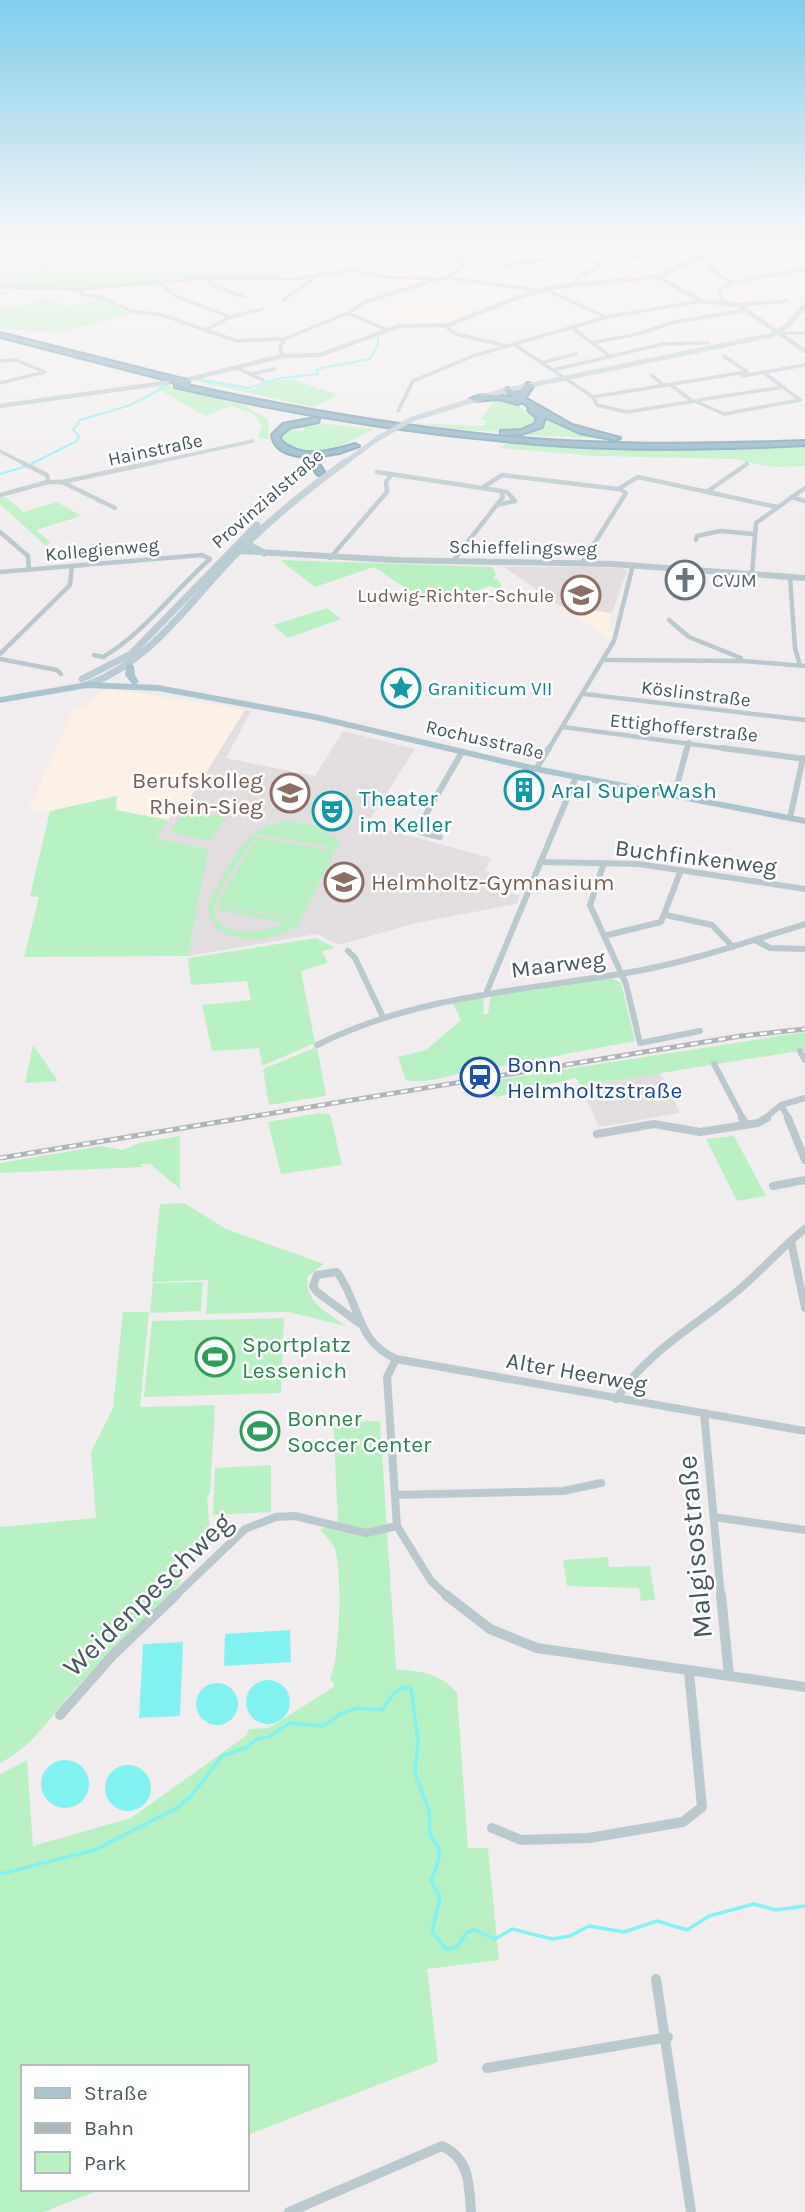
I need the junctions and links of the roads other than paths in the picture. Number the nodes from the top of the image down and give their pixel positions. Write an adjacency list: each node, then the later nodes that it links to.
1 (29, 344): 26 (highway)
2 (281, 344): 11 (street)
3 (349, 344): 11 (street)
4 (500, 344): 9 (street)
5 (597, 344): 13 (street)
6 (662, 344): 13 (street)
7 (730, 344): 24 (main road, Provinzialstraße)
8 (515, 345): 9 (street); 15 (street)
9 (508, 346): 39 (street)
10 (576, 354): 15 (street)
11 (282, 356): 17 (street)
12 (724, 356): 21 (street)
13 (611, 357): 19 (street)
14 (0, 361): 27 (street)
15 (541, 363): 19 (street)
16 (805, 365): 20 (street)
17 (237, 368): 22 (street); 26 (street)
18 (275, 369): 22 (street)
19 (552, 370): 24 (street)
20 (763, 372): 21 (street); 31 (street)
21 (748, 373): 30 (street)
22 (251, 374): 25 (street)
23 (651, 375): 29 (street)
24 (565, 378): 28 (main road, Provinzialstraße); 34 (street)
25 (263, 380)
26 (177, 381): 33 (highway); 38 (street); 43 (highway)
27 (0, 383)
28 (530, 385): 32 (main road, Provinzialstraße); 36 (highway)
29 (665, 386): 30 (street); 34 (street)
30 (673, 386): 37 (street)
31 (784, 387): 37 (street); 37 (street)
32 (506, 390): 35 (main road, Provinzialstraße); 36 (highway); 44 (main road, Provinzialstraße)
33 (224, 396): 40 (highway); 41 (highway)
34 (593, 397): 37 (street)
35 (474, 399): 36 (highway); 44 (main road, Provinzialstraße, bridge)
36 (520, 401): 43 (highway); 47 (highway)
37 (694, 401)
38 (0, 406)
39 (398, 411)
40 (268, 415)
41 (348, 422): 45 (highway); 48 (highway)
42 (274, 423): 45 (highway)
43 (478, 433): 47 (highway)
44 (374, 437): 49 (main road, Provinzialstraße); 53 (main road, Provinzialstraße)
45 (275, 439): 51 (highway)
46 (253, 441): 58 (street, Hainstraße)
47 (652, 441): 48 (highway)
48 (805, 441)
49 (355, 446): 51 (highway); 53 (main road, Provinzialstraße)
50 (0, 451): 57 (street)
51 (310, 456): 53 (highway); 54 (highway)
52 (747, 464): 63 (street)
53 (334, 465): 54 (main road, Provinzialstraße); 73 (main road, Provinzialstraße)
54 (320, 471): 74 (main road, Provinzialstraße)
55 (377, 472): 56 (street)
56 (391, 475): 59 (street); 76 (street)
57 (48, 482): 58 (street); 64 (street)
58 (62, 482): 69 (street)
59 (482, 488): 61 (street); 62 (street)
60 (805, 488): 65 (street)
61 (620, 489): 63 (street); 78 (street)
62 (501, 491): 67 (street); 67 (street)
63 (708, 491): 68 (street)
64 (0, 495)
65 (791, 497): 66 (street); 68 (street)
66 (805, 501)
67 (497, 505): 77 (street)
68 (777, 507): 71 (street)
69 (115, 508)
70 (0, 532): 81 (street)
71 (754, 534): 72 (street); 83 (street)
72 (696, 540)
73 (247, 544): 74 (main road, Provinzialstraße); 75 (main road)
74 (239, 547): 75 (street, Schieffelingsweg); 91 (main road, Provinzialstraße); 93 (main road, Provinzialstraße)
75 (264, 553): 76 (street, Schieffelingsweg)
76 (330, 558): 77 (street, Schieffelingsweg)
77 (452, 562): 78 (street, Schieffelingsweg)
78 (582, 563): 79 (street, Schieffelingsweg)
79 (633, 565): 83 (street, Schieffelingsweg); 89 (street)
80 (72, 566): 81 (street, Kollegienweg); 87 (street, Kollegienweg); 88 (street)
81 (29, 569): 82 (street, Kollegienweg)
82 (0, 572)
83 (752, 574): 84 (street, Schieffelingsweg)
84 (790, 577): 85 (street, Schieffelingsweg); 92 (street)
85 (805, 578)
86 (669, 620): 90 (street)
87 (94, 654)
88 (0, 657): 94 (street)
89 (603, 660): 90 (street); 99 (street)
90 (744, 661): 92 (street)
91 (116, 663): 95 (main road); 96 (main road, Provinzialstraße)
92 (803, 665)
93 (130, 666): 95 (main road, Provinzialstraße); 97 (main road)
94 (61, 674)
95 (105, 681): 96 (main road, Rochusstraße); 97 (main road, Rochusstraße); 98 (main road, Rochusstraße)
96 (85, 682): 100 (main road)
97 (134, 682): 98 (main road, Rochusstraße)
98 (158, 688): 104 (main road, Rochusstraße)
99 (584, 694): 101 (street, Köslinstraße); 102 (street)
100 (0, 697)
101 (805, 720)
102 (563, 727): 103 (street, Ettighofferstraße); 106 (street)
103 (689, 742): 105 (street, Ettighofferstraße); 108 (street)
104 (462, 752): 106 (main road, Rochusstraße); 111 (street)
105 (804, 759): 109 (street, Ettighofferstraße)
106 (536, 769): 107 (main road, Rochusstraße)
107 (576, 777): 108 (main road, Rochusstraße); 112 (street)
108 (674, 796): 109 (main road, Rochusstraße)
109 (790, 818): 110 (main road, Rochusstraße)
110 (805, 821)
111 (440, 837)
112 (540, 862): 113 (street, Buchfinkenweg); 124 (street)
113 (604, 863): 114 (street, Buchfinkenweg); 118 (street)
114 (681, 870): 115 (street, Buchfinkenweg); 116 (street)
115 (805, 889)
116 (666, 915): 118 (street); 120 (street)
117 (805, 924): 119 (street, Maarweg)
118 (604, 936): 123 (street)
119 (755, 940): 120 (street, Maarweg); 121 (street)
120 (733, 947): 123 (street, Maarweg)
121 (805, 949)
122 (348, 951): 125 (street)
123 (621, 974): 124 (street, Maarweg); 126 (street)
124 (487, 991): 125 (street, Maarweg)
125 (383, 1017): 127 (street, Maarweg)
126 (700, 1031)
127 (317, 1045)
128 (800, 1051): 129 (street)
129 (805, 1060)
130 (714, 1064): 133 (street)
131 (805, 1098): 132 (street)
132 (782, 1105): 133 (street); 135 (street)
133 (746, 1125): 134 (street)
134 (597, 1134)
135 (805, 1160)
136 (805, 1180): 137 (street)
137 (773, 1186)
138 (805, 1229): 139 (street)
139 (791, 1241): 140 (street); 143 (street)
140 (805, 1308)
141 (359, 1322): 141 (street, Alter Heerweg); 142 (street, Alter Heerweg)
142 (396, 1359): 143 (street, Alter Heerweg); 147 (street)
143 (616, 1399): 144 (street, Alter Heerweg)
144 (704, 1413): 145 (street, Alter Heerweg); 148 (street, Malgisostraße)
145 (805, 1432)
146 (601, 1483): 147 (street)
147 (395, 1495): 149 (street)
148 (714, 1517): 150 (street); 152 (street, Malgisostraße)
149 (397, 1526): 151 (street); 154 (street, Weidenpeschweg)
150 (805, 1530)
151 (690, 1672): 152 (street); 155 (street)
152 (729, 1676): 153 (street)
153 (805, 1686)
154 (60, 1715)
155 (492, 1828)
156 (656, 1979): 157 (street)
157 (668, 2037): 158 (street); 161 (street)
158 (487, 2068)
159 (289, 2212): 160 (street)
160 (471, 2212)
161 (691, 2212)

